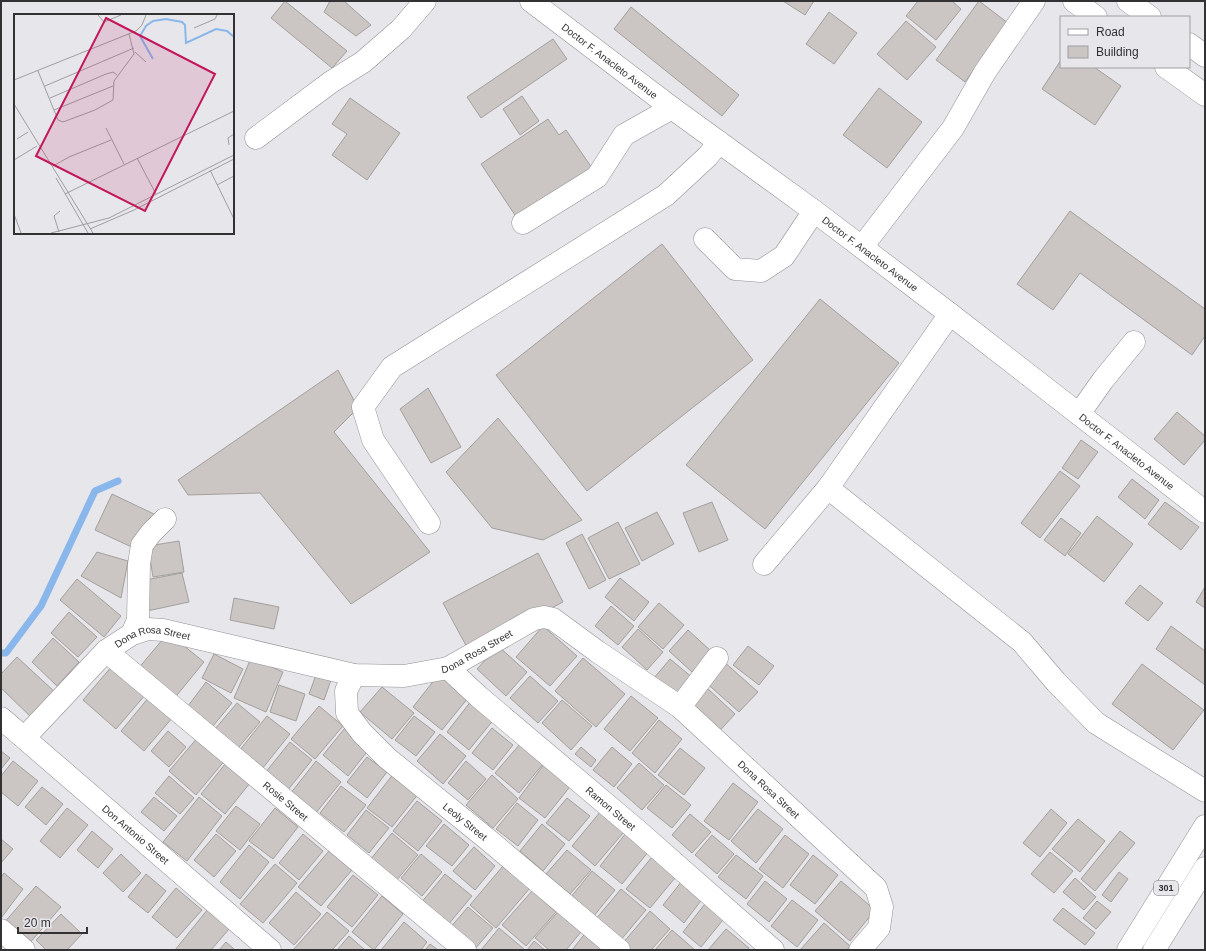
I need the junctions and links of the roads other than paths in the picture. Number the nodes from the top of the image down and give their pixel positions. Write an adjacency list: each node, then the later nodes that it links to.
1 (425, 1): 13 (street)
2 (531, 1): 12 (street, Doctor F. Anacleto Avenue)
3 (1034, 1): 18 (street)
4 (1074, 1): 6 (street)
5 (1128, 1): 7 (street)
6 (1095, 16)
7 (1149, 16)
8 (1190, 45): 9 (street)
9 (1205, 56)
10 (1167, 68): 11 (street)
11 (1205, 95)
12 (672, 108): 14 (street, Doctor F. Anacleto Avenue); 16 (street)
13 (256, 138)
14 (719, 142): 15 (street, Doctor F. Anacleto Avenue); 25 (street)
15 (814, 211): 17 (street); 18 (street, Doctor F. Anacleto Avenue)
16 (523, 223)
17 (705, 239)
18 (862, 247): 19 (street, Doctor F. Anacleto Avenue)
19 (950, 314): 21 (street, Doctor F. Anacleto Avenue); 22 (street)
20 (1134, 342): 21 (street)
21 (1079, 414): 23 (street, Doctor F. Anacleto Avenue)
22 (828, 488): 26 (street); 35 (street)
23 (1205, 512)
24 (165, 519): 27 (street)
25 (428, 523)
26 (764, 564)
27 (132, 634): 28 (street, Dona Rosa Street); 31 (street, Dona Rosa Street)
28 (106, 651): 34 (street, Dona Rosa Street); 41 (street, Rosie Street)
29 (717, 658): 32 (street)
30 (448, 668): 31 (street, Dona Rosa Street); 32 (street, Dona Rosa Street); 43 (street, Ramon Street)
31 (354, 675): 42 (street, Leoly Street)
32 (680, 707): 44 (street, Dona Rosa Street)
33 (1, 718): 34 (street, Don Antonio Street)
34 (25, 737): 40 (street, Don Antonio Street)
35 (1205, 791)
36 (1205, 826): 45 (street, 301)
37 (1205, 868): 46 (street, 301)
38 (1, 930): 39 (street)
39 (24, 950)
40 (270, 950)
41 (465, 950)
42 (619, 950)
43 (773, 950)
44 (860, 950)
45 (1128, 950)
46 (1154, 950)

